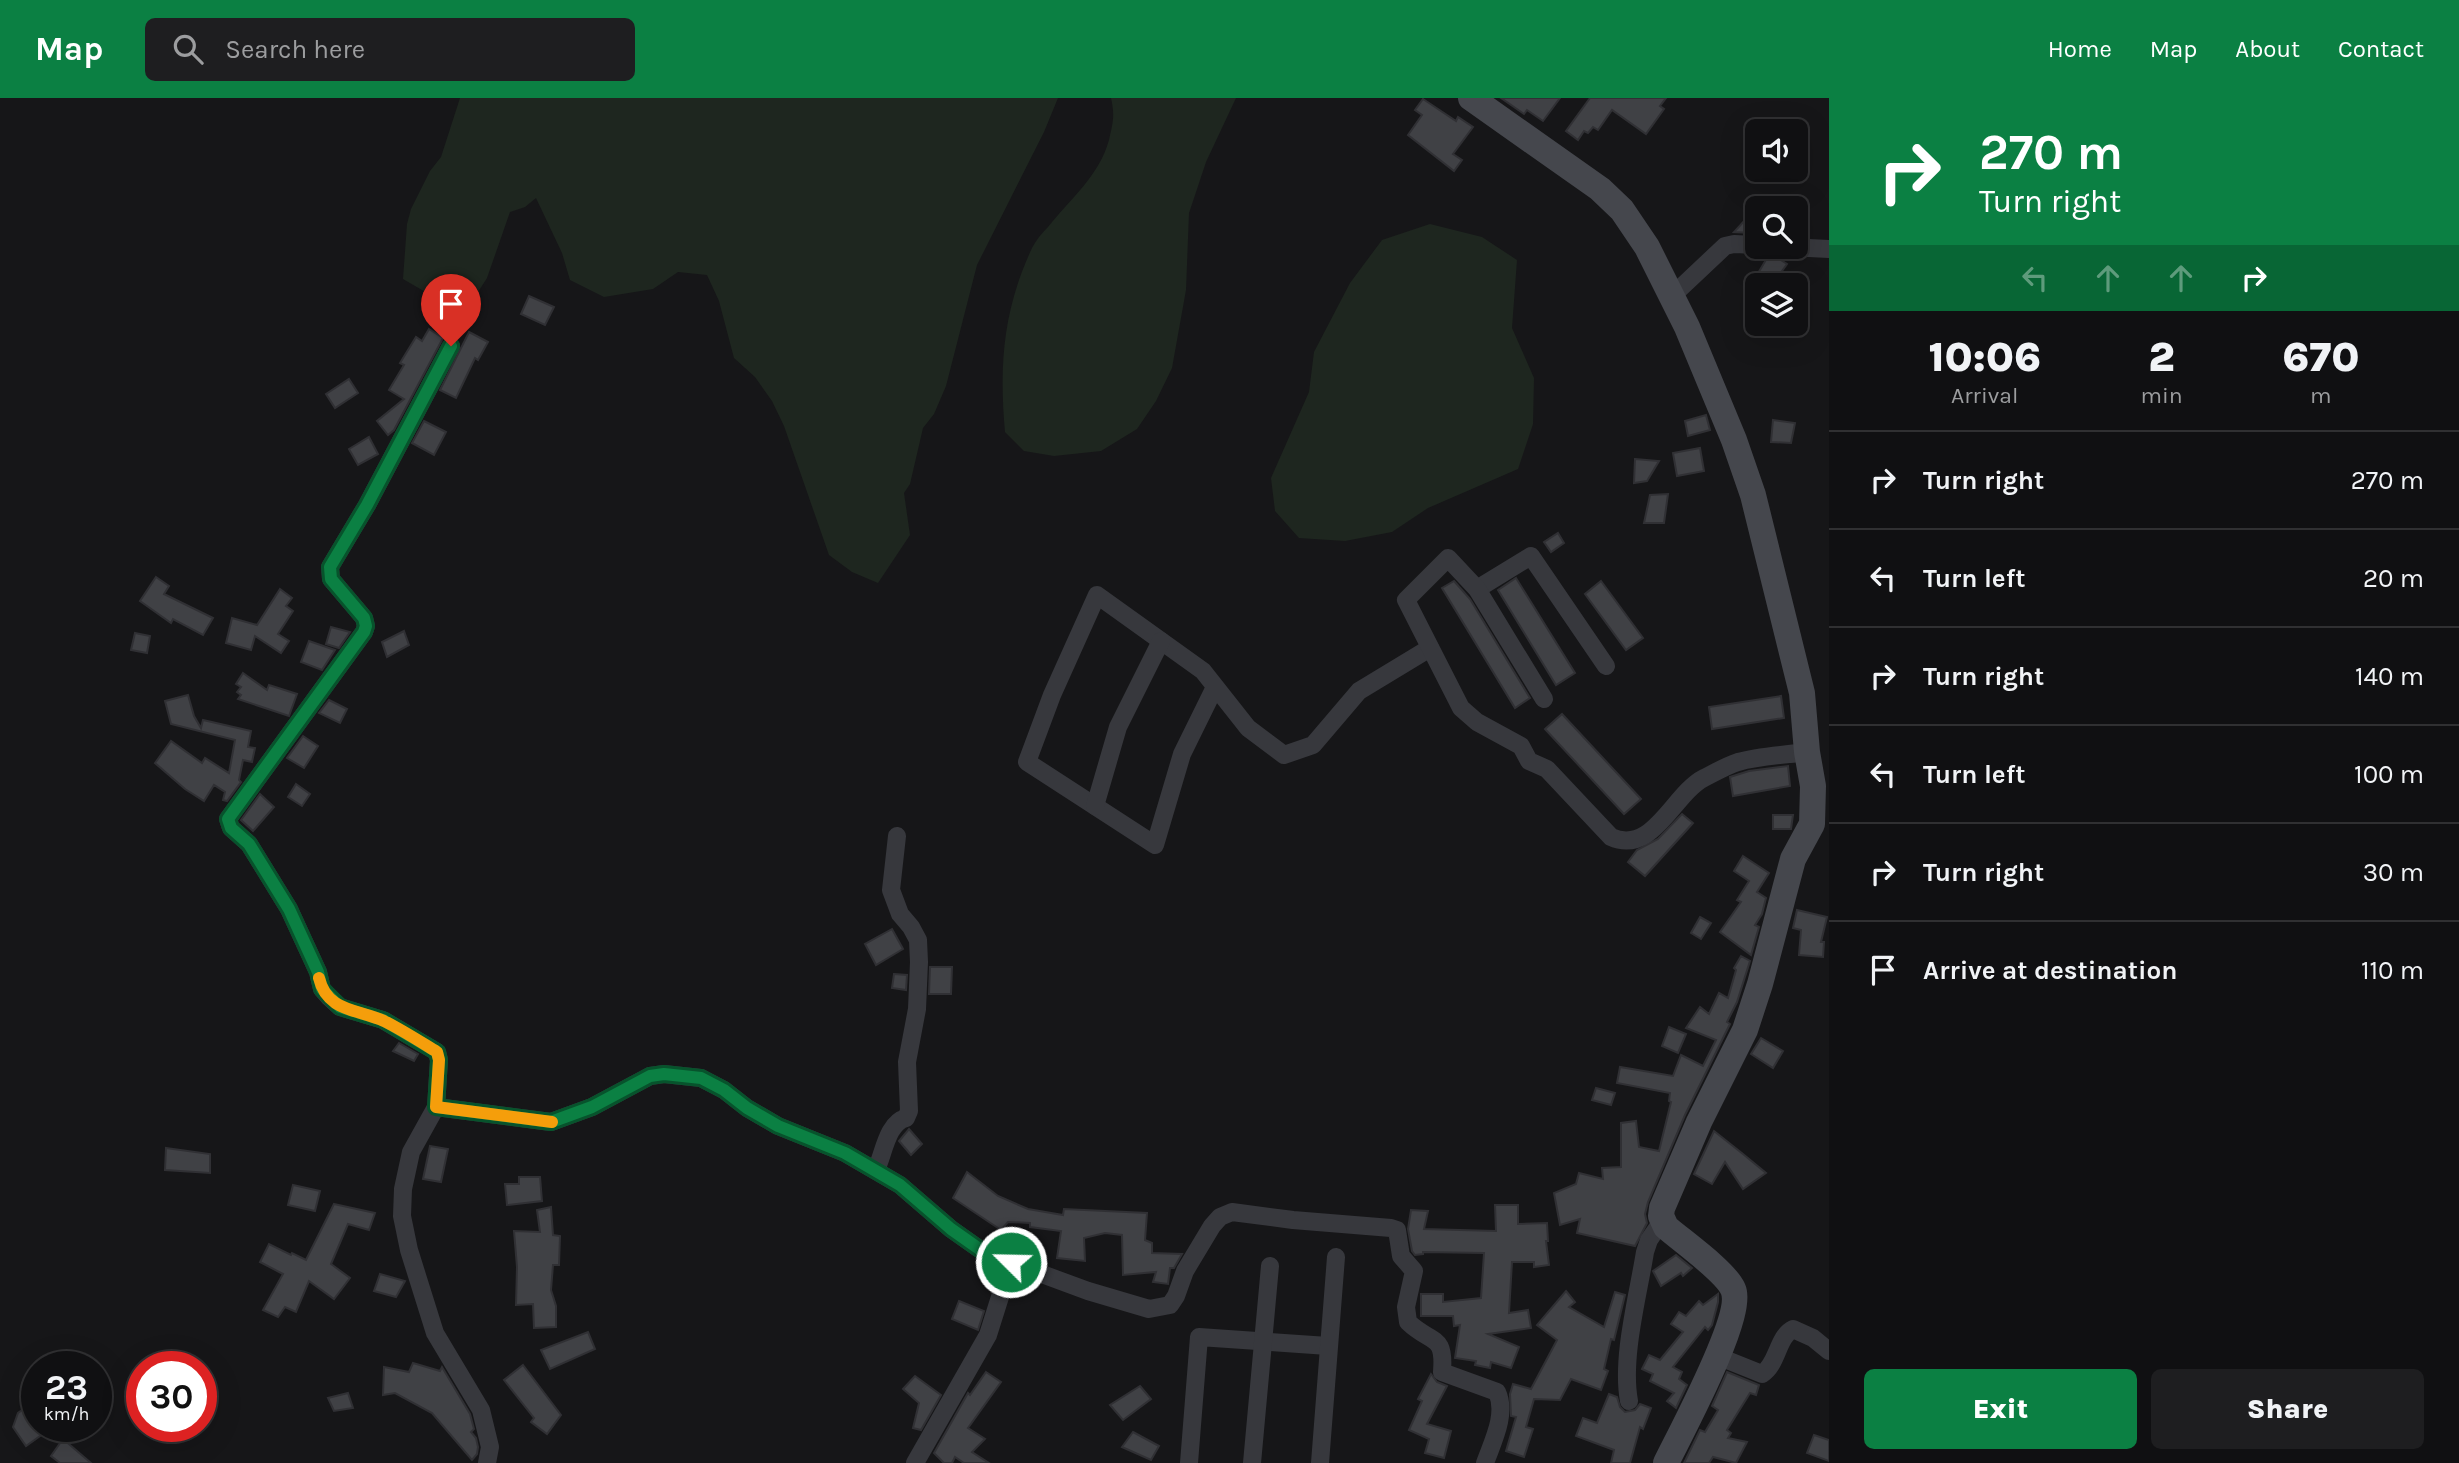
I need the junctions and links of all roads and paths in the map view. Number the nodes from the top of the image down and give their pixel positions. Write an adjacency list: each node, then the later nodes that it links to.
1 (1471, 98): 5 (street)
2 (1745, 245): 5 (street)
3 (1808, 248): 4 (street)
4 (1829, 249)
5 (1672, 296): 13 (street)
6 (451, 346): 16 (street)
7 (1477, 589): 9 (street); 10 (street); 12 (street)
8 (1161, 641): 11 (street); 14 (street); 14 (street)
9 (1430, 648): 11 (street); 13 (street)
10 (1606, 666)
11 (1215, 687): 14 (street)
12 (1544, 699)
13 (1807, 752): 18 (street)
14 (1095, 806)
15 (897, 836): 17 (street)
16 (436, 1107): 17 (street); 27 (street)
17 (876, 1171): 20 (street)
18 (1662, 1221): 25 (street); 26 (street)
19 (1336, 1257): 23 (street)
20 (1011, 1262): 28 (street); 32 (street)
21 (1270, 1266): 22 (street)
22 (1264, 1341): 23 (street); 29 (street); 30 (street)
23 (1328, 1346): 31 (street)
24 (1829, 1351): 25 (street)
25 (1717, 1356): 33 (street)
26 (1629, 1401)
27 (488, 1463)
28 (915, 1463)
29 (1189, 1463)
30 (1252, 1463)
31 (1320, 1463)
32 (1485, 1463)
33 (1666, 1463)

